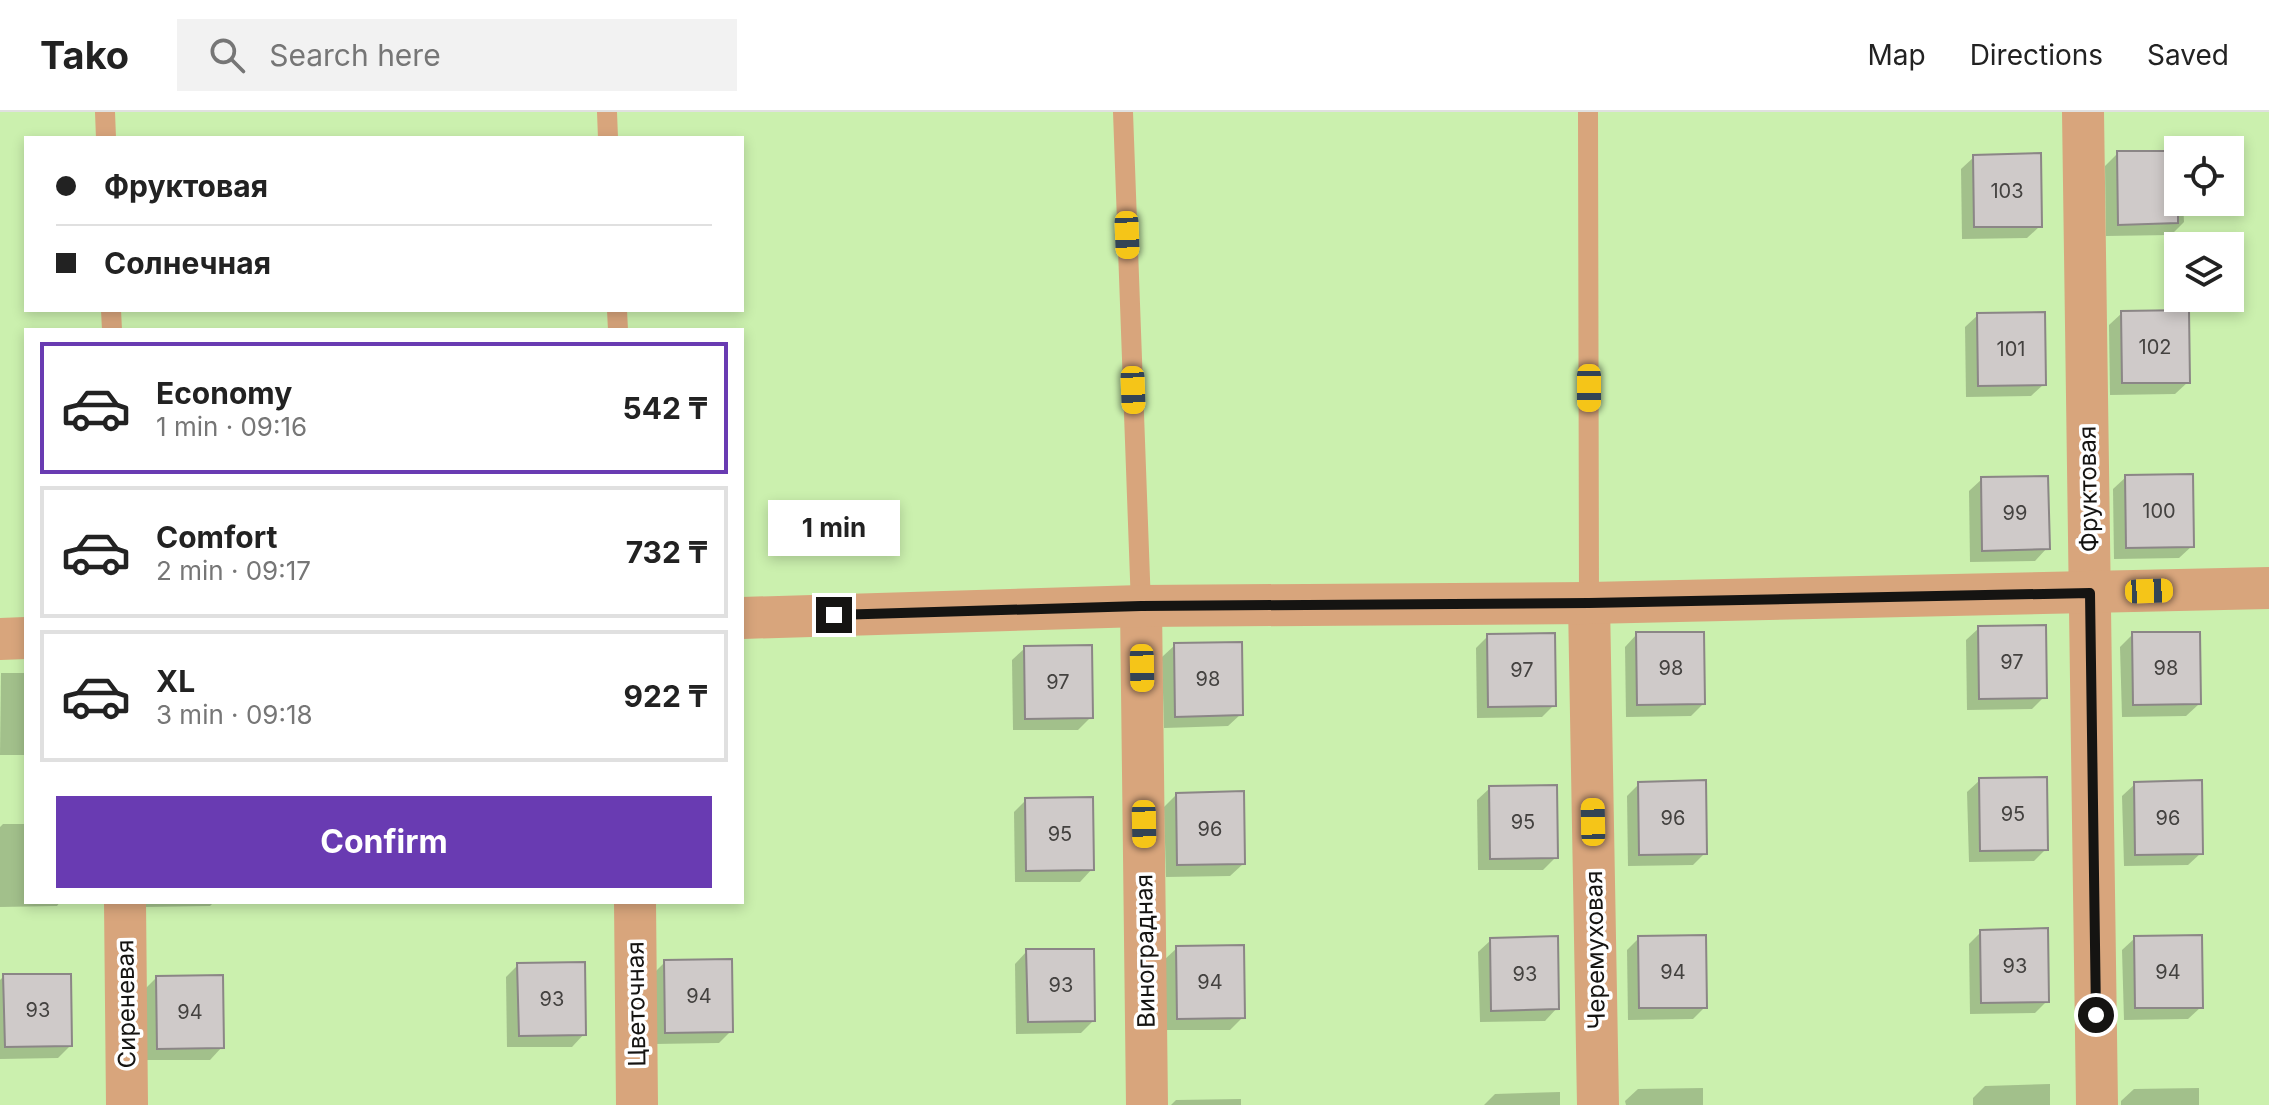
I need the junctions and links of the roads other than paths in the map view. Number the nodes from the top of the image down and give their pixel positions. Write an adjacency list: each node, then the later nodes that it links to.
1 (105, 112): 6 (lane)
2 (607, 112): 7 (lane)
3 (1123, 112): 11 (lane)
4 (1588, 112): 10 (lane)
5 (2083, 112): 9 (street, Фруктовая)
6 (106, 136)
7 (608, 136)
8 (2269, 588): 9 (street)
9 (2090, 593): 10 (street); 21 (street, Фруктовая)
10 (1589, 603): 11 (street); 20 (street, Черемуховая)
11 (1141, 606): 12 (street); 19 (street, Виноградная)
12 (744, 618)
13 (24, 638): 14 (street)
14 (0, 639)
15 (125, 904): 17 (street, Сиреневая)
16 (635, 904): 18 (street, Цветочная)
17 (127, 1105)
18 (637, 1105)
19 (1147, 1105)
20 (1598, 1105)
21 (2097, 1105)

